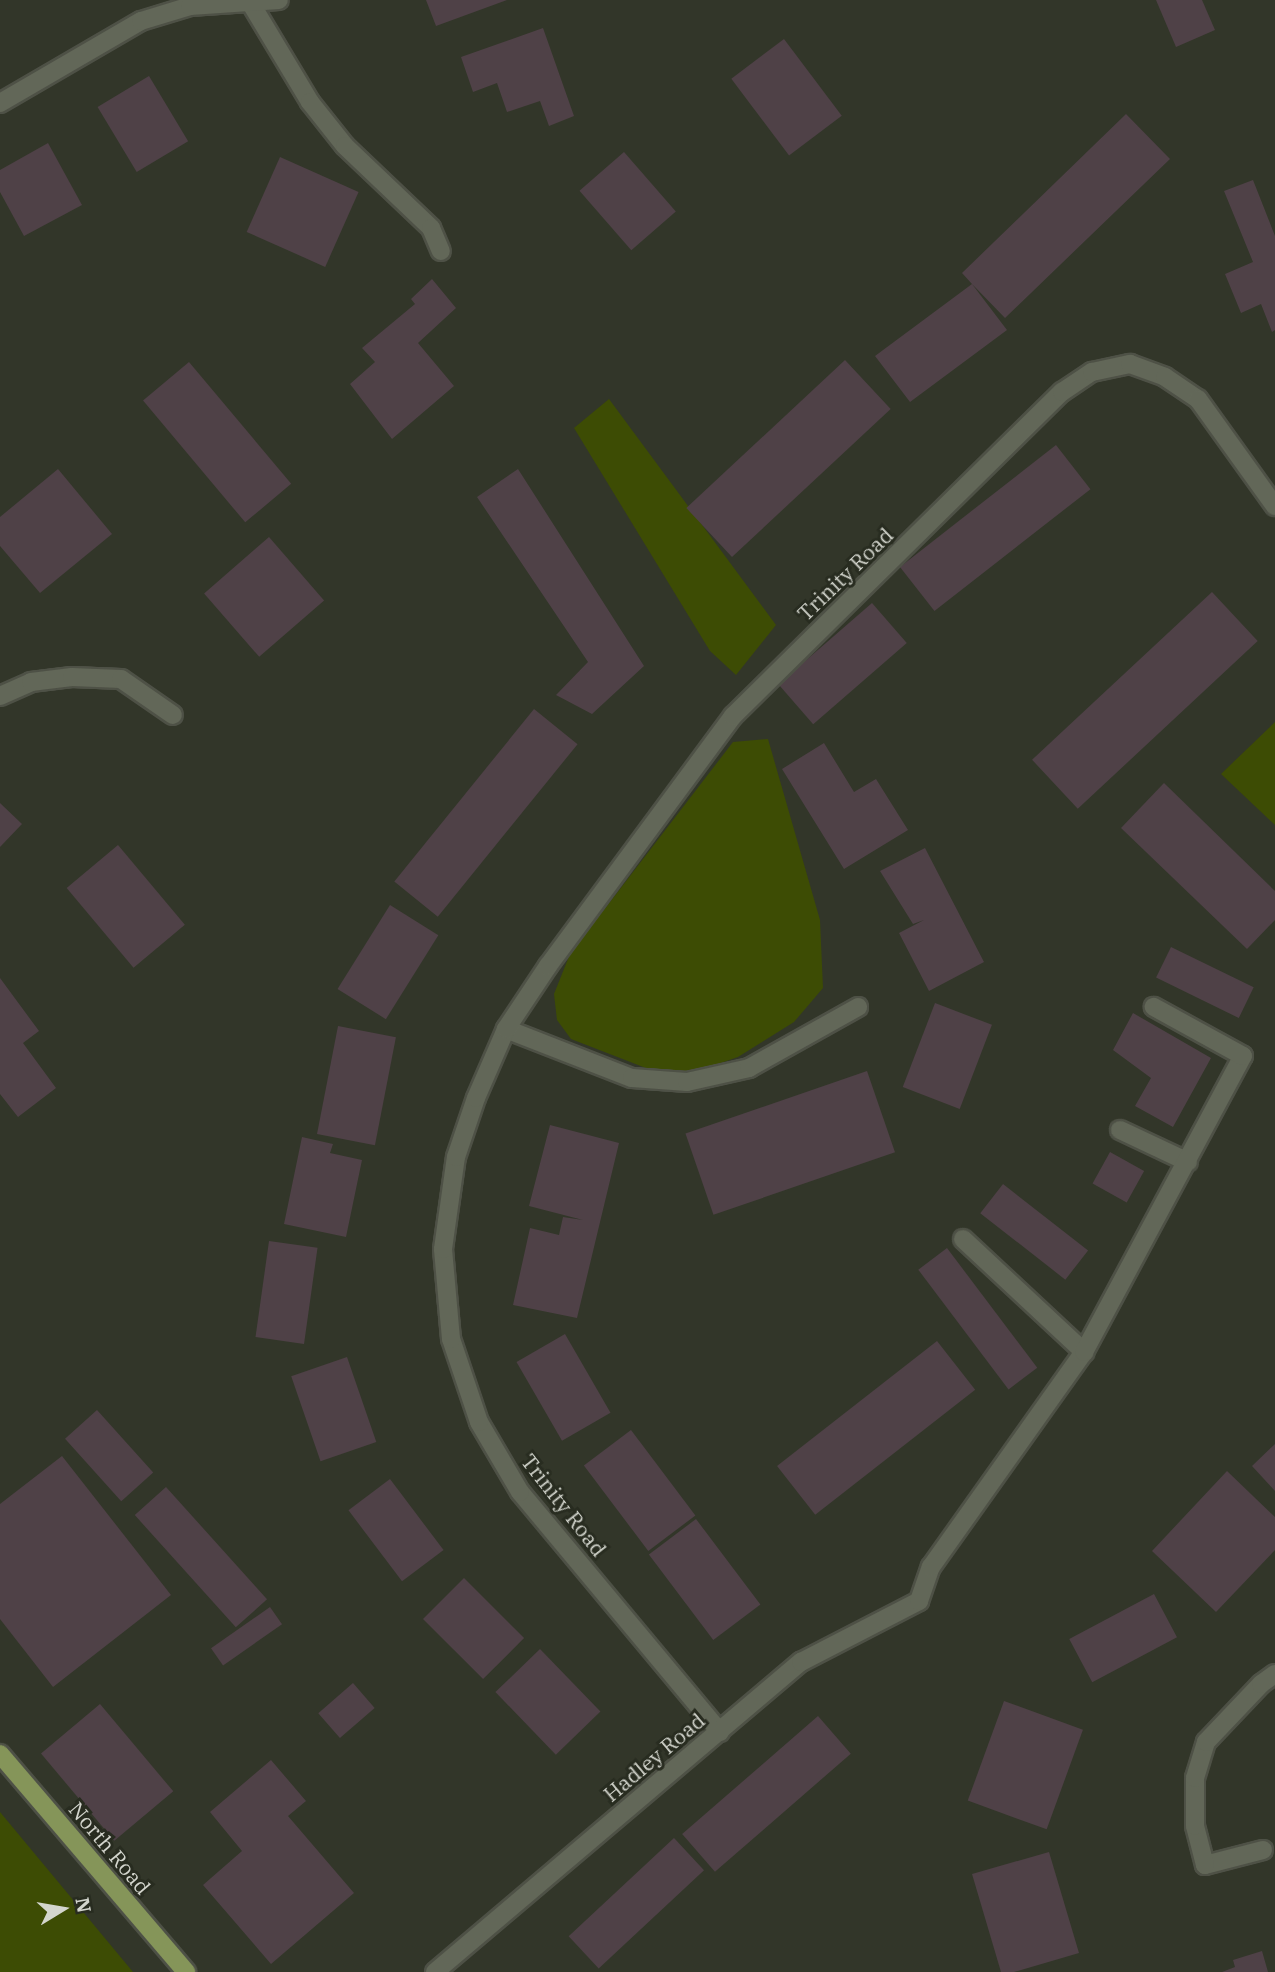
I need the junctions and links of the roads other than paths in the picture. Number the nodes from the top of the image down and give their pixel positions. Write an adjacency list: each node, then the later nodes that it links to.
1 (279, 0): 2 (street)
2 (250, 2): 3 (street); 4 (street)
3 (0, 103)
4 (441, 251)
5 (1275, 506): 10 (street, Trinity Road)
6 (0, 696): 7 (street)
7 (173, 715)
8 (858, 1007): 10 (street)
9 (1154, 1007): 12 (street)
10 (506, 1029): 16 (street, Trinity Road)
11 (1120, 1130): 12 (street)
12 (1188, 1162): 14 (street)
13 (963, 1239): 14 (street)
14 (1084, 1352): 16 (street, Hadley Road)
15 (1275, 1674): 18 (street)
16 (720, 1732): 20 (street, Hadley Road)
17 (0, 1754): 19 (main road, North Road)
18 (1263, 1850)
19 (186, 1972)
20 (435, 1972)

